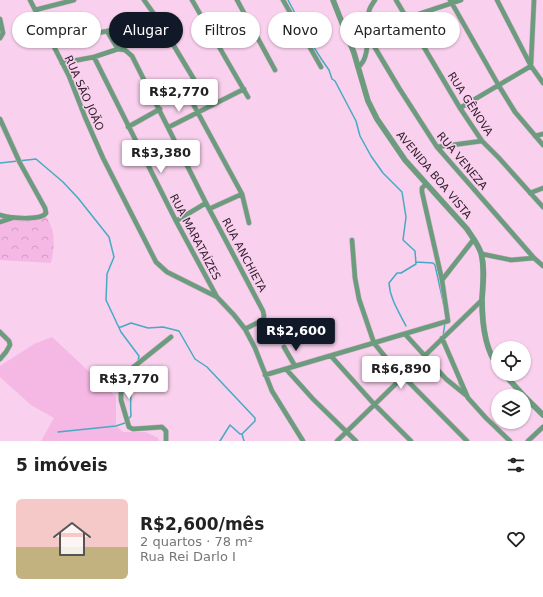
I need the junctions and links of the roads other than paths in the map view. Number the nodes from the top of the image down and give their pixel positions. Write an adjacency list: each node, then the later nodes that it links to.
1 (30, 0): 15 (street, RUA SÃO JOÃO)
2 (74, 0): 13 (street)
3 (144, 0): 16 (street)
4 (192, 0): 38 (street)
5 (237, 0): 35 (street)
6 (283, 0): 33 (street)
7 (333, 0): 34 (street, AVENIDA BOA VISTA)
8 (375, 0): 17 (street)
9 (396, 0): 18 (street, RUA GÊNOVA)
10 (461, 0): 14 (street)
11 (497, 0): 32 (street)
12 (534, 0): 32 (street)
13 (66, 1): 15 (street)
14 (451, 2): 19 (street); 37 (street)
15 (34, 10)
16 (153, 12)
17 (369, 12)
18 (403, 12)
19 (424, 12)
20 (0, 19): 23 (street)
21 (107, 31): 22 (street); 29 (street)
22 (101, 32)
23 (0, 38)
24 (54, 48): 31 (street, RUA SÃO JOÃO)
25 (175, 48): 41 (street)
26 (366, 48): 34 (street)
27 (375, 48): 52 (street, RUA VENEZA)
28 (425, 48): 42 (street, RUA GÊNOVA)
29 (118, 49): 30 (street); 43 (street, RUA ANCHIETA)
30 (94, 57): 31 (street); 46 (street, RUA MARATAÍZES)
31 (62, 63): 71 (street, RUA SÃO JOÃO)
32 (531, 66): 36 (street); 37 (street)
33 (321, 67)
34 (358, 67): 53 (street, AVENIDA BOA VISTA)
35 (275, 70)
36 (543, 84)
37 (499, 86): 42 (street); 49 (street)
38 (244, 89): 39 (street); 41 (street)
39 (248, 97)
40 (192, 102): 44 (street)
41 (210, 106): 44 (street)
42 (460, 108): 50 (street, RUA GÊNOVA)
43 (160, 109): 46 (street); 47 (street, RUA ANCHIETA)
44 (198, 112): 47 (street); 56 (street)
45 (0, 119): 61 (street)
46 (128, 127): 62 (street, RUA MARATAÍZES)
47 (169, 127): 57 (street, RUA ANCHIETA)
48 (543, 134): 49 (street)
49 (535, 136): 51 (street)
50 (482, 141): 52 (street); 55 (street, RUA GÊNOVA)
51 (543, 145)
52 (437, 147): 68 (street, RUA VENEZA)
53 (426, 184): 65 (street, AVENIDA BOA VISTA); 70 (street)
54 (543, 188): 55 (street)
55 (530, 193): 58 (street, RUA GÊNOVA)
56 (242, 194): 59 (street); 64 (street)
57 (206, 203): 59 (street, RUA ANCHIETA); 62 (street)
58 (543, 207)
59 (209, 208): 75 (street, RUA ANCHIETA)
60 (2, 215): 61 (street)
61 (14, 218): 63 (street)
62 (176, 221): 71 (street, RUA MARATAÍZES)
63 (0, 222)
64 (250, 223)
65 (474, 239): 67 (street, AVENIDA BOA VISTA); 70 (street)
66 (352, 240): 80 (street)
67 (482, 254): 68 (street); 72 (street, AVENIDA BOA VISTA)
68 (534, 258): 69 (street, RUA VENEZA)
69 (543, 266)
70 (442, 280): 73 (street)
71 (217, 297): 75 (street, RUA SÃO JOÃO)
72 (482, 300): 74 (street); 82 (street, AVENIDA BOA VISTA)
73 (448, 321): 74 (street); 77 (street)
74 (453, 327): 79 (street)
75 (245, 329): 88 (street, RUA SÃO JOÃO)
76 (0, 332): 85 (street)
77 (405, 334): 80 (street); 83 (street)
78 (171, 337): 98 (street)
79 (442, 338): 83 (street); 92 (street)
80 (374, 343): 84 (street); 89 (street)
81 (284, 347): 86 (street)
82 (491, 351)
83 (425, 355): 89 (street); 92 (street)
84 (331, 356): 86 (street); 94 (street)
85 (0, 359)
86 (295, 366): 87 (street)
87 (286, 368): 88 (street); 97 (street)
88 (265, 375): 99 (street, RUA SÃO JOÃO)
89 (403, 376): 94 (street); 103 (street)
90 (510, 381): 91 (street)
91 (518, 389)
92 (468, 398): 104 (street)
93 (531, 403): 95 (street)
94 (374, 404): 97 (street); 102 (street)
95 (543, 415)
96 (543, 427): 105 (street)
97 (346, 431): 100 (street); 101 (street)
98 (166, 441)
99 (303, 441)
100 (337, 441)
101 (356, 441)
102 (411, 441)
103 (467, 441)
104 (510, 441)
105 (528, 441)

